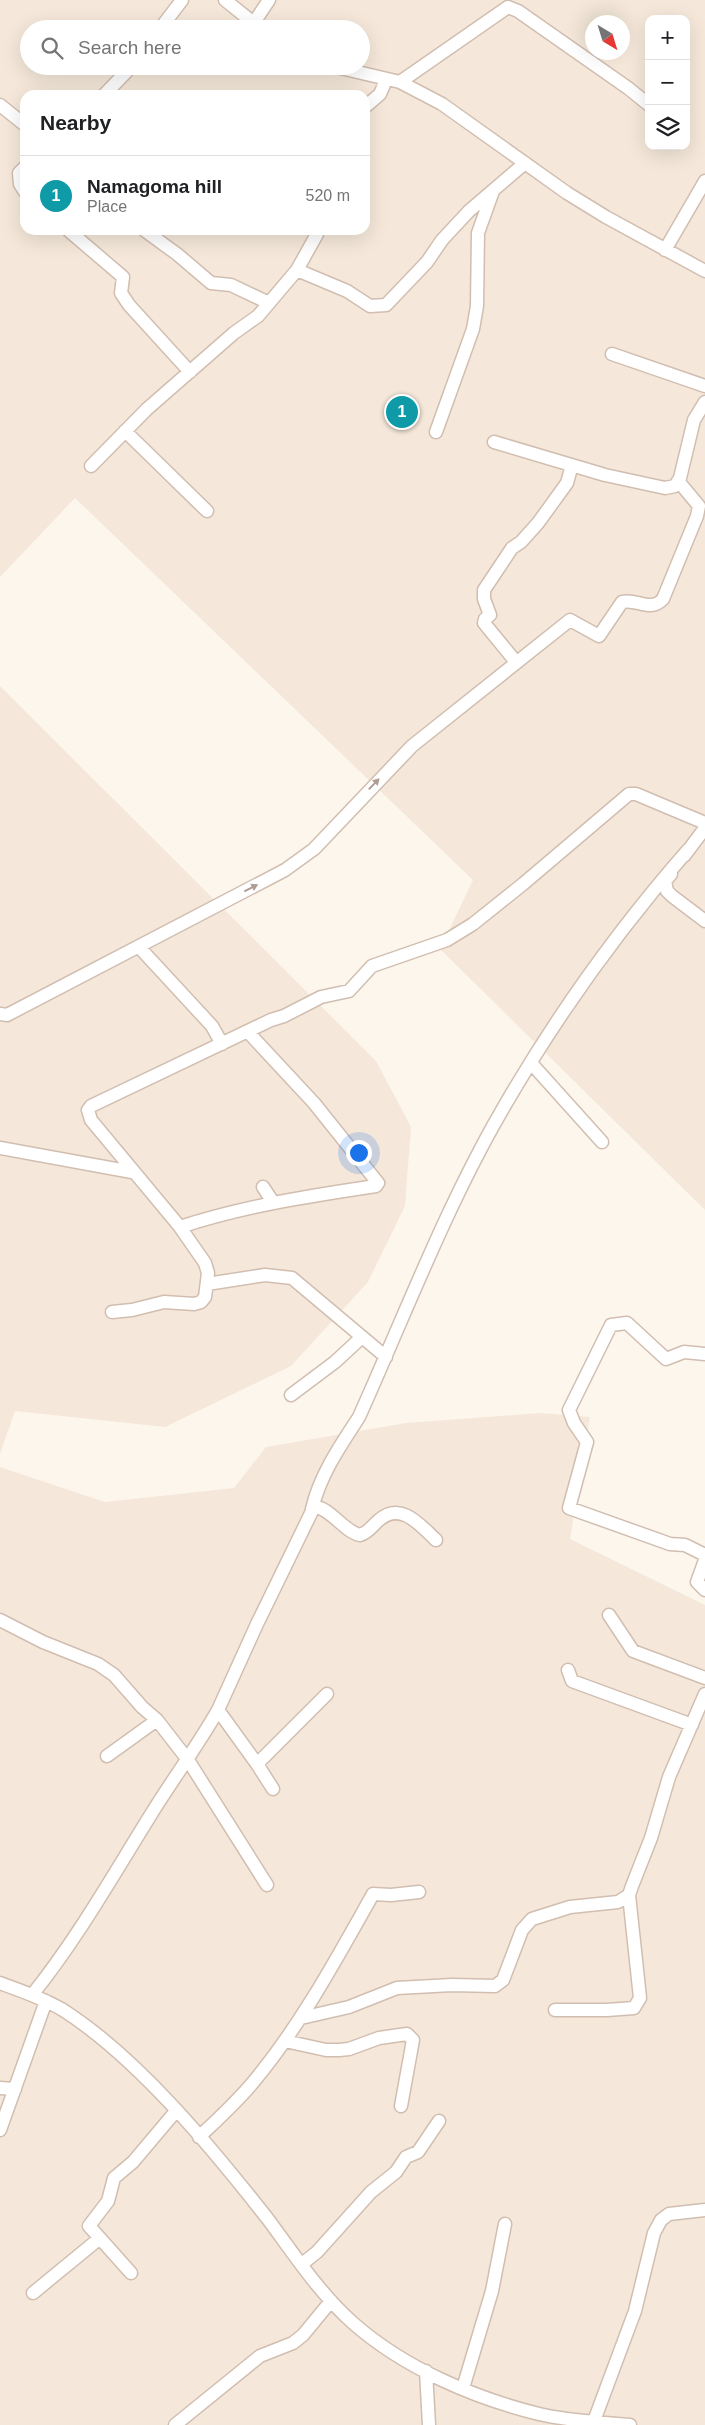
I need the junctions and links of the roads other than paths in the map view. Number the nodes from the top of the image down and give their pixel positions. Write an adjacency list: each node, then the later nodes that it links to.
1 (182, 0): 4 (street)
2 (225, 0): 5 (street)
3 (269, 0): 6 (street)
4 (167, 20)
5 (250, 20)
6 (260, 20)
7 (123, 75): 11 (street)
8 (367, 75): 9 (street)
9 (386, 80): 10 (street); 13 (street)
10 (400, 82): 12 (street); 16 (street)
11 (109, 90)
12 (645, 102)
13 (370, 103)
14 (0, 105): 15 (street)
15 (20, 121)
16 (525, 164): 18 (street); 22 (street)
17 (705, 181): 22 (street)
18 (493, 191): 23 (street); 31 (street)
19 (76, 235): 27 (street)
20 (151, 235): 25 (street)
21 (316, 235): 23 (street)
22 (665, 250): 24 (street)
23 (297, 270): 25 (street)
24 (705, 271)
25 (269, 303): 27 (street)
26 (612, 354): 28 (street)
27 (190, 372): 30 (street)
28 (705, 386)
29 (705, 402): 35 (street)
30 (126, 431): 34 (street); 36 (street)
31 (436, 432)
32 (494, 442): 33 (street)
33 (572, 465): 35 (street); 37 (street)
34 (91, 466)
35 (678, 482): 37 (street)
36 (207, 511)
37 (516, 662): 42 (street, one-way to 37)
38 (705, 823): 44 (street)
39 (705, 828): 40 (street)
40 (688, 850): 41 (street); 46 (street)
41 (705, 921)
42 (139, 947): 43 (street); 45 (street)
43 (0, 1014)
44 (248, 1032): 45 (street); 51 (street)
45 (222, 1044): 49 (street)
46 (531, 1063): 47 (street); 57 (street)
47 (602, 1142)
48 (0, 1148): 49 (street)
49 (132, 1172): 52 (street)
50 (263, 1186): 51 (street)
51 (273, 1202): 52 (street)
52 (180, 1227): 53 (street)
53 (207, 1284): 54 (street); 55 (street)
54 (112, 1312)
55 (362, 1337): 57 (street); 58 (street)
56 (705, 1354): 61 (street)
57 (386, 1356): 59 (street)
58 (291, 1395)
59 (312, 1509): 60 (street); 70 (street)
60 (436, 1540)
61 (705, 1555)
62 (705, 1560): 63 (street)
63 (705, 1590)
64 (609, 1615): 67 (street)
65 (0, 1620): 71 (street)
66 (568, 1670): 72 (street)
67 (705, 1678)
68 (327, 1694): 75 (street)
69 (705, 1694): 72 (street)
70 (218, 1710): 74 (street); 75 (street)
71 (157, 1720): 73 (street); 74 (street)
72 (692, 1725): 79 (street)
73 (107, 1756)
74 (188, 1760): 77 (street); 81 (street)
75 (258, 1764): 76 (street)
76 (272, 1789)
77 (266, 1885)
78 (419, 1892): 84 (street)
79 (628, 1895): 83 (street); 84 (street)
80 (0, 1983): 81 (street)
81 (32, 1995): 82 (street)
82 (46, 2001): 87 (street); 89 (street)
83 (555, 2010)
84 (301, 2018): 85 (street)
85 (285, 2041): 88 (street); 92 (street)
86 (0, 2088): 87 (street)
87 (15, 2089): 91 (street)
88 (401, 2106)
89 (176, 2111): 92 (street); 95 (street)
90 (439, 2121): 96 (street)
91 (0, 2130)
92 (199, 2137): 96 (street)
93 (705, 2210): 102 (street)
94 (504, 2224): 101 (street)
95 (100, 2238): 97 (street); 98 (street)
96 (302, 2264): 99 (street)
97 (131, 2273)
98 (33, 2293)
99 (331, 2301): 100 (street); 103 (street)
100 (426, 2371): 101 (street); 104 (street)
101 (462, 2388): 102 (street)
102 (594, 2421): 105 (street)
103 (175, 2425)
104 (428, 2425)
105 (630, 2425)

